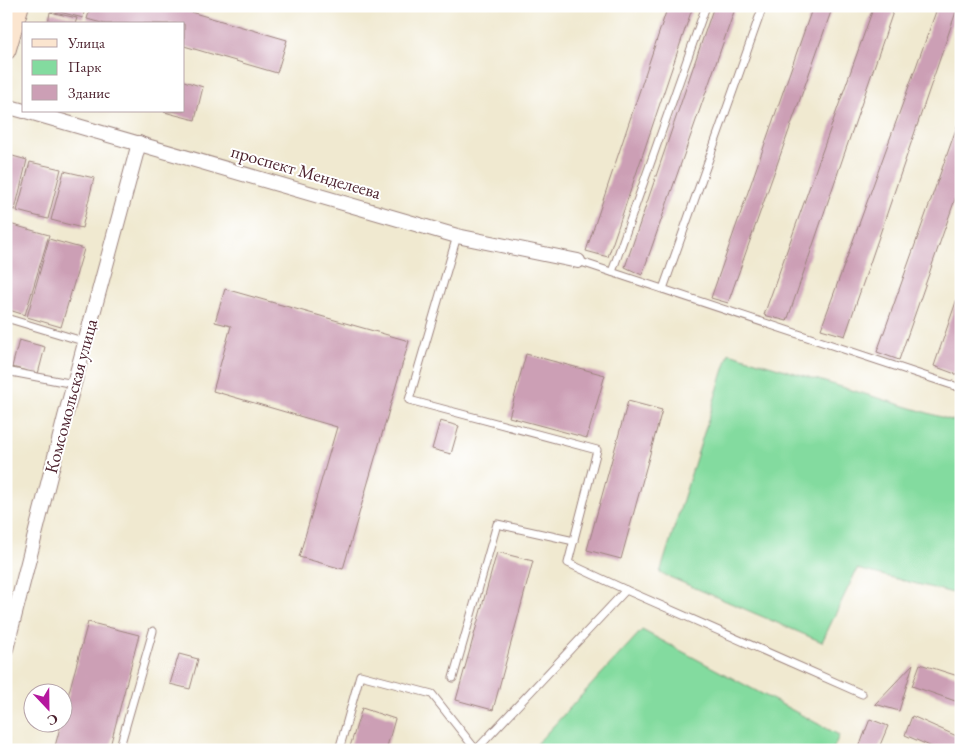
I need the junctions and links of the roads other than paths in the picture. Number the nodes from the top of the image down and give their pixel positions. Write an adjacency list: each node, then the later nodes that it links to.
1 (19, 6): 4 (street)
2 (706, 6): 11 (lane)
3 (763, 6): 12 (lane)
4 (6, 50)
5 (6, 106): 6 (street, проспект Менделеева)
6 (22, 110)
7 (29, 112): 8 (street, проспект Менделеева)
8 (140, 143): 9 (street, проспект Менделеева); 14 (street, Комсомольская улица)
9 (457, 236): 10 (street, проспект Менделеева); 18 (lane)
10 (578, 261): 11 (lane)
11 (612, 272): 12 (lane)
12 (663, 289): 17 (lane)
13 (6, 318): 14 (lane)
14 (86, 342): 16 (street, Комсомольская улица)
15 (6, 371): 16 (lane)
16 (74, 384): 21 (street, Комсомольская улица)
17 (961, 388)
18 (574, 541): 19 (lane); 22 (lane)
19 (626, 590): 23 (lane); 26 (lane)
20 (153, 631): 24 (lane)
21 (6, 649)
22 (453, 678)
23 (862, 694)
24 (119, 750)
25 (339, 750): 26 (lane)
26 (476, 750)

